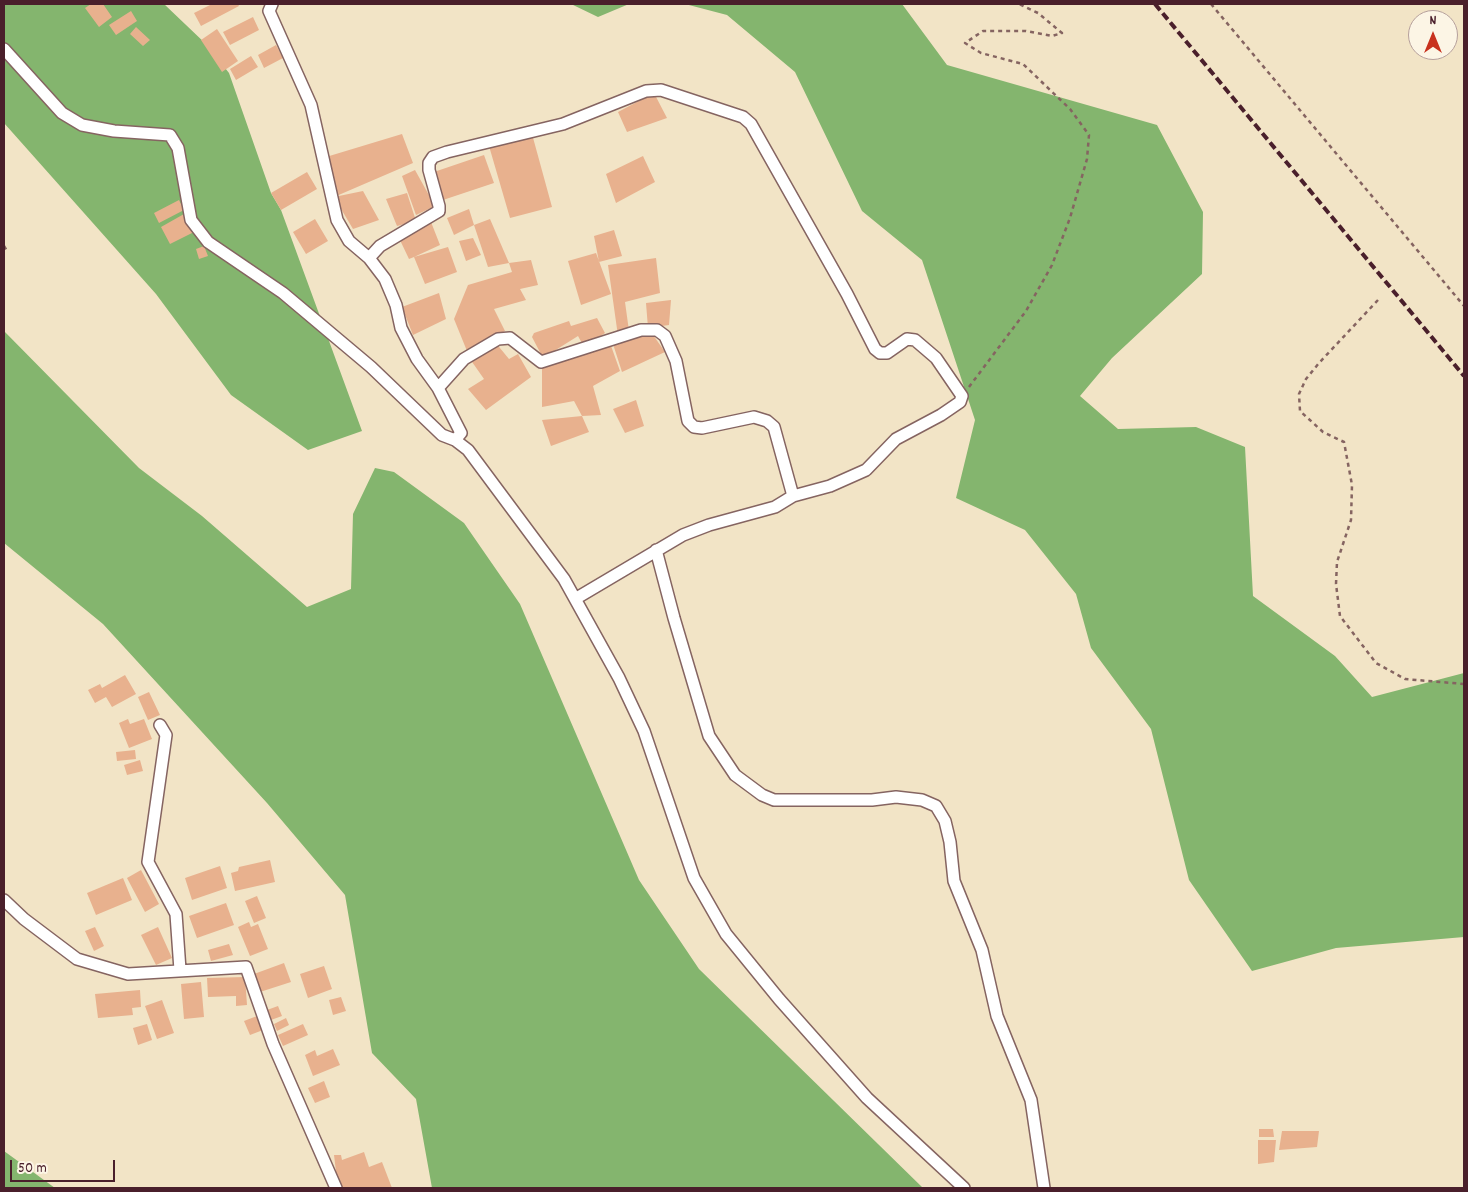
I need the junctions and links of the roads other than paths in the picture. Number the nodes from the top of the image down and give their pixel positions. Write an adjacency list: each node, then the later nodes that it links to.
1 (272, 4): 3 (street)
2 (4, 49): 5 (street)
3 (369, 258): 4 (street); 6 (street)
4 (438, 388): 5 (street); 6 (street)
5 (455, 440): 8 (street)
6 (793, 496): 7 (street)
7 (656, 550): 8 (street); 14 (street)
8 (575, 599): 13 (street)
9 (160, 726): 11 (street)
10 (4, 900): 11 (street)
11 (180, 970): 12 (street)
12 (336, 1188)
13 (964, 1188)
14 (1044, 1188)

